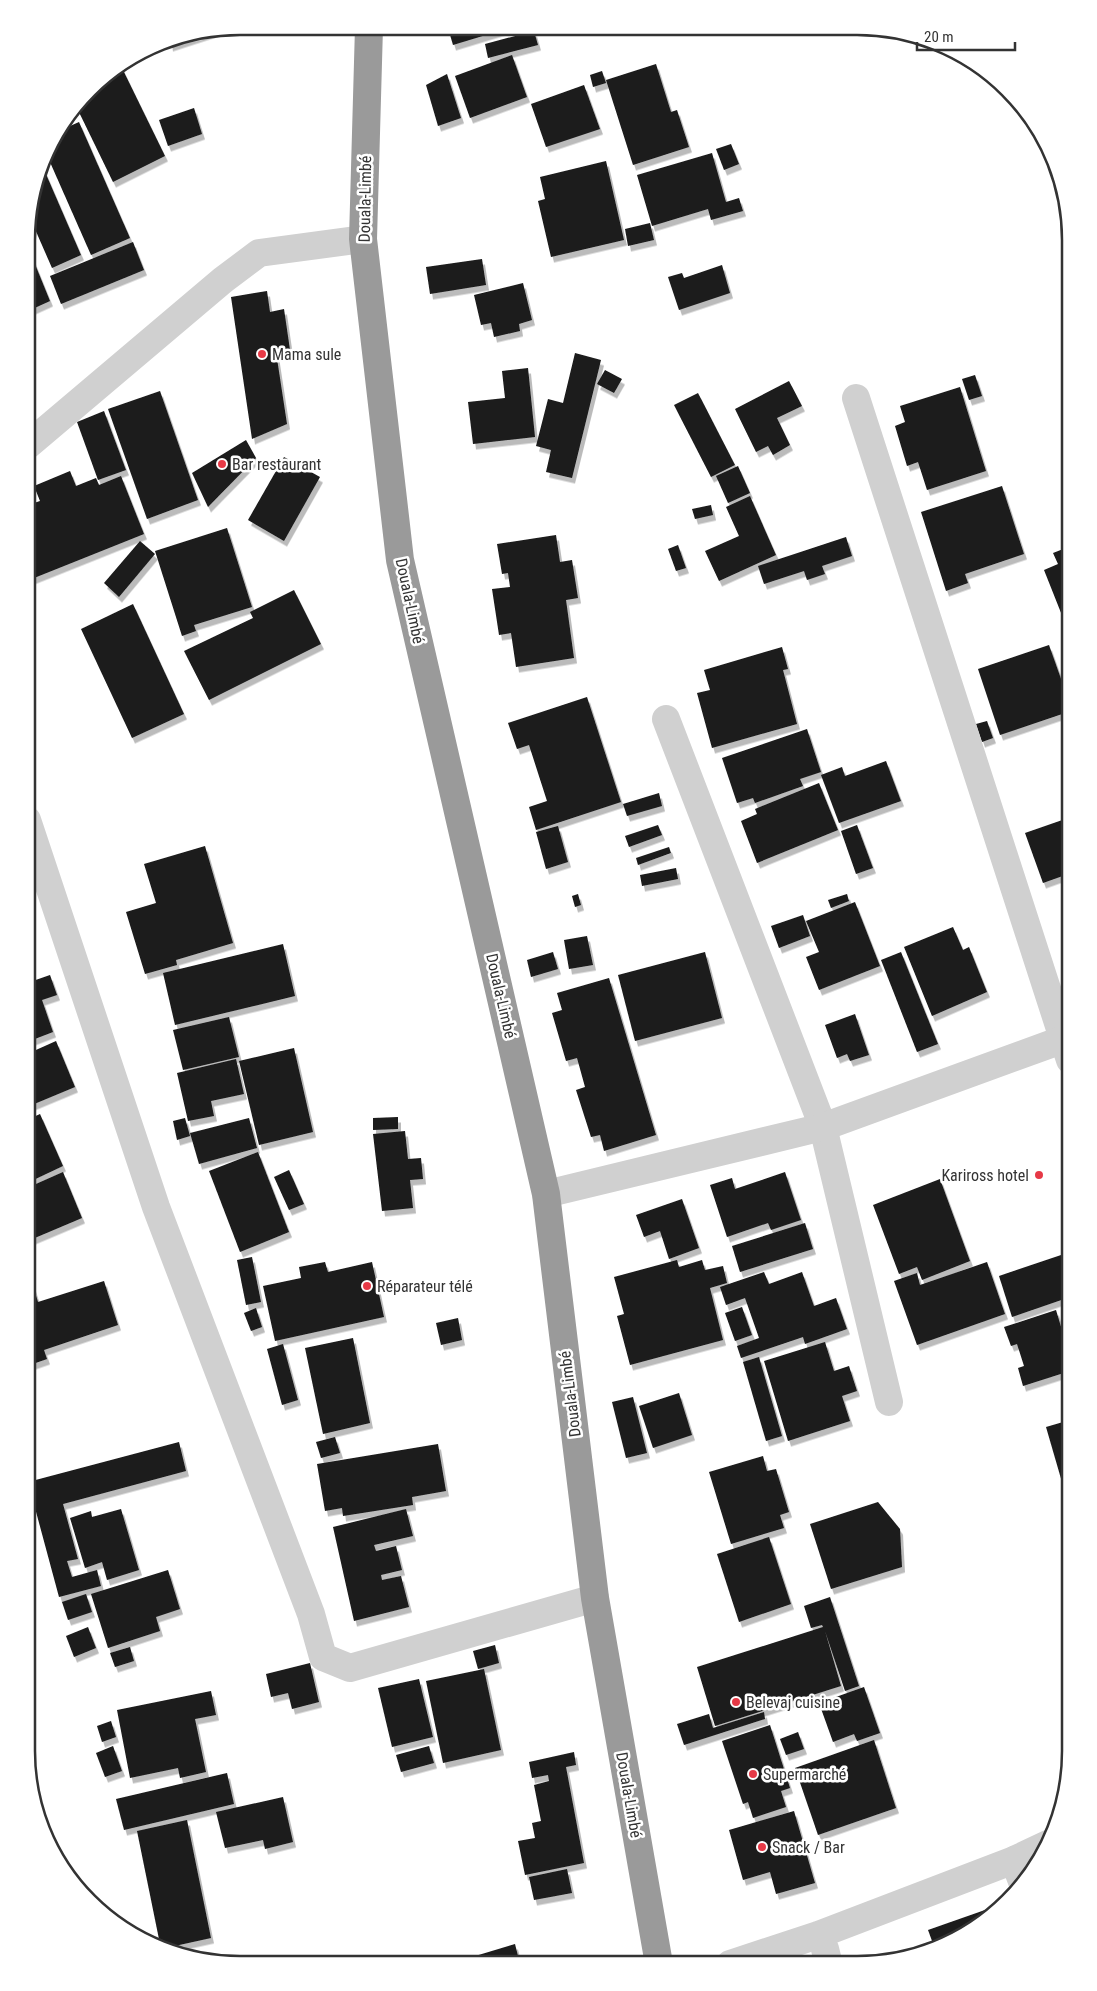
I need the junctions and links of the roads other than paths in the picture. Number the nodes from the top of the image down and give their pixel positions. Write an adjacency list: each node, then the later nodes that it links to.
1 (369, 35): 2 (highway, Douala-Limbé)
2 (363, 238): 4 (street); 10 (highway, Douala-Limbé)
3 (856, 398): 7 (street)
4 (35, 440)
5 (666, 718): 9 (street)
6 (35, 844): 12 (street)
7 (1062, 1027)
8 (1062, 1047): 9 (street)
9 (823, 1127): 10 (street); 11 (street)
10 (546, 1194): 12 (highway, Douala-Limbé)
11 (889, 1402)
12 (595, 1598): 14 (highway, Douala-Limbé)
13 (1019, 1872): 15 (street)
14 (658, 1956)
15 (754, 1956)

